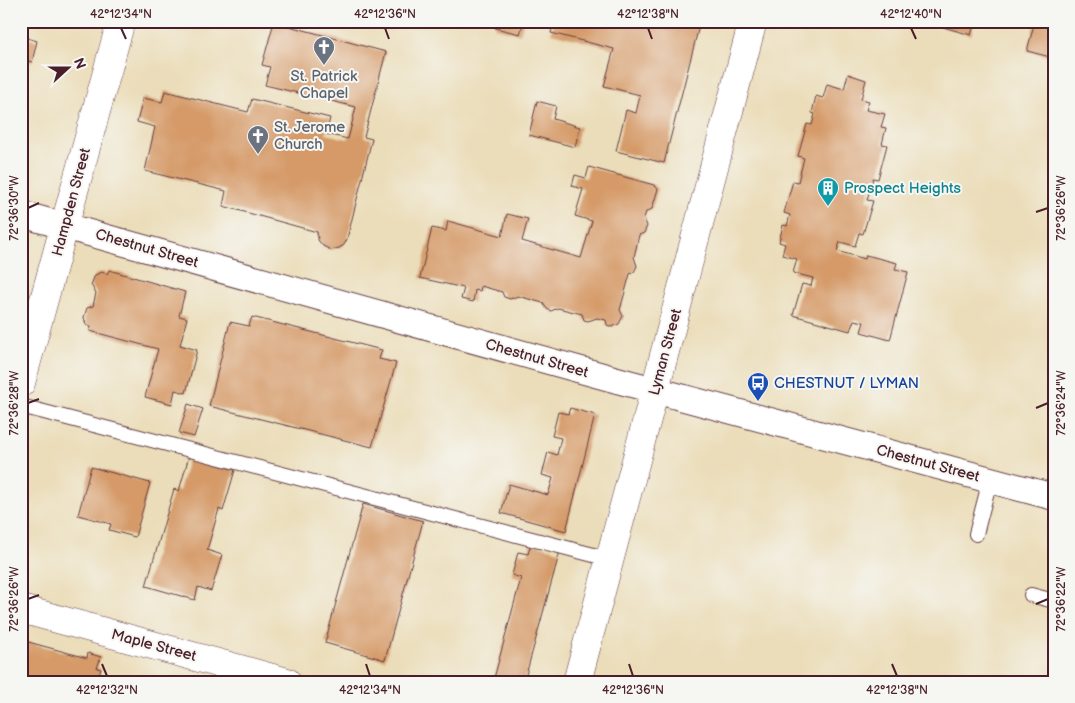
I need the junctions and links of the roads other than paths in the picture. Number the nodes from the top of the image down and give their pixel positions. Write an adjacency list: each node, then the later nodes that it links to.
1 (120, 21): 4 (main road, Hampden Street)
2 (753, 21): 6 (main road, Lyman Street)
3 (21, 214): 4 (street, Chestnut Street)
4 (64, 225): 5 (main road, Hampden Street); 6 (street, Chestnut Street)
5 (21, 383)
6 (654, 390): 8 (street, Chestnut Street); 11 (main road, Lyman Street)
7 (21, 406): 11 (lane)
8 (990, 480): 9 (street, Chestnut Street); 10 (lane)
9 (1054, 497)
10 (976, 534)
11 (609, 559): 16 (main road, Lyman Street)
12 (1031, 595): 13 (lane)
13 (1054, 601)
14 (21, 609): 15 (main road, Maple Street)
15 (286, 682)
16 (577, 682)

